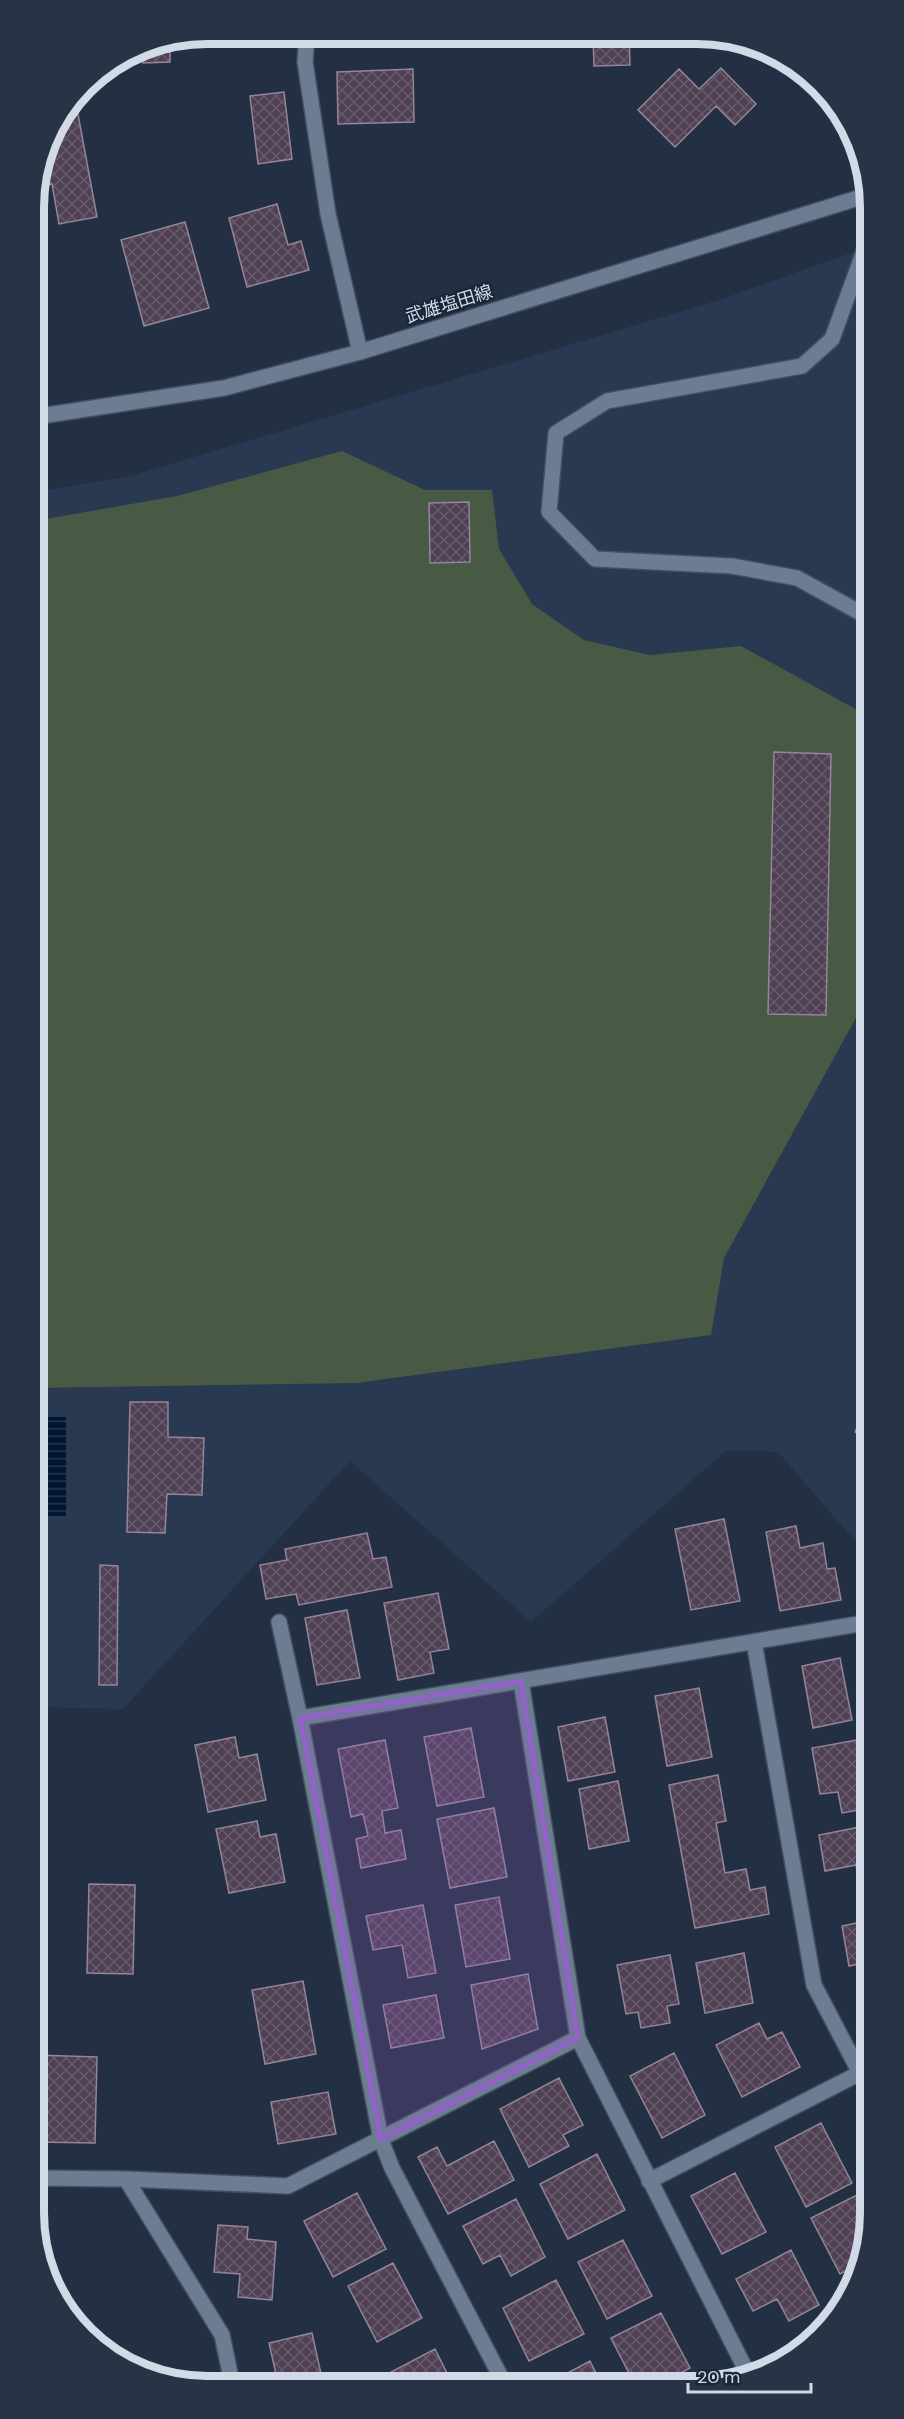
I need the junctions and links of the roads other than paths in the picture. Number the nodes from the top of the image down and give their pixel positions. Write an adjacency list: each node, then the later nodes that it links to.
1 (306, 44): 4 (street)
2 (860, 197): 4 (street, 武雄塩田線)
3 (860, 262): 6 (street)
4 (360, 352): 5 (street, 武雄塩田線)
5 (44, 415)
6 (860, 613)
7 (279, 1622): 11 (street)
8 (860, 1624): 9 (street)
9 (754, 1642): 10 (street); 13 (street)
10 (521, 1681): 11 (street); 12 (street)
11 (300, 1718): 14 (street)
12 (578, 2038): 14 (street); 17 (street)
13 (860, 2073): 17 (street)
14 (381, 2140): 16 (street); 20 (street)
15 (44, 2178): 16 (street)
16 (126, 2179): 19 (street)
17 (649, 2181): 18 (street)
18 (745, 2368)
19 (231, 2376)
20 (500, 2376)

